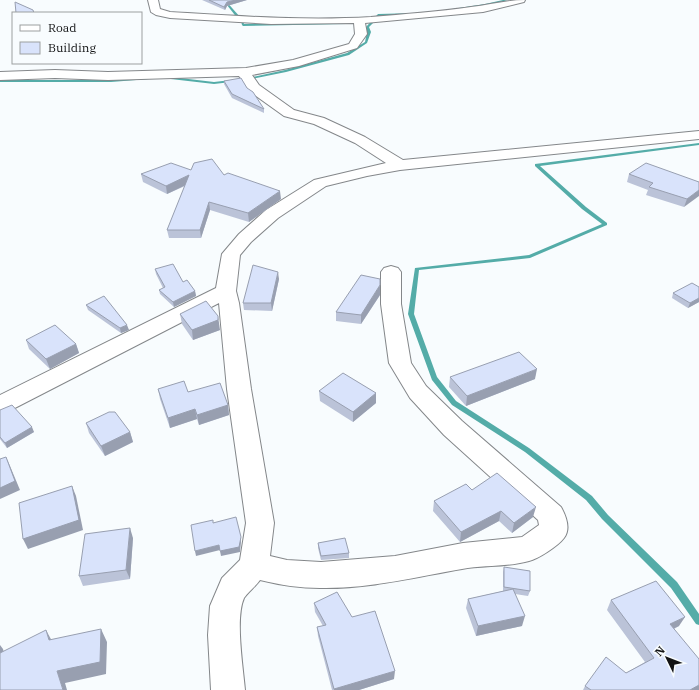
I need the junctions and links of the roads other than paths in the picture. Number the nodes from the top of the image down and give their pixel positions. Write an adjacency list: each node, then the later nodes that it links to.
1 (153, 0): 3 (street)
2 (520, 0): 3 (street)
3 (363, 20): 4 (street)
4 (245, 74): 5 (street); 7 (street)
5 (0, 76)
6 (699, 135): 7 (street)
7 (400, 165): 9 (street)
8 (391, 272): 11 (street)
9 (226, 291): 10 (street); 11 (street)
10 (0, 405)
11 (254, 565): 12 (street)
12 (228, 690)

